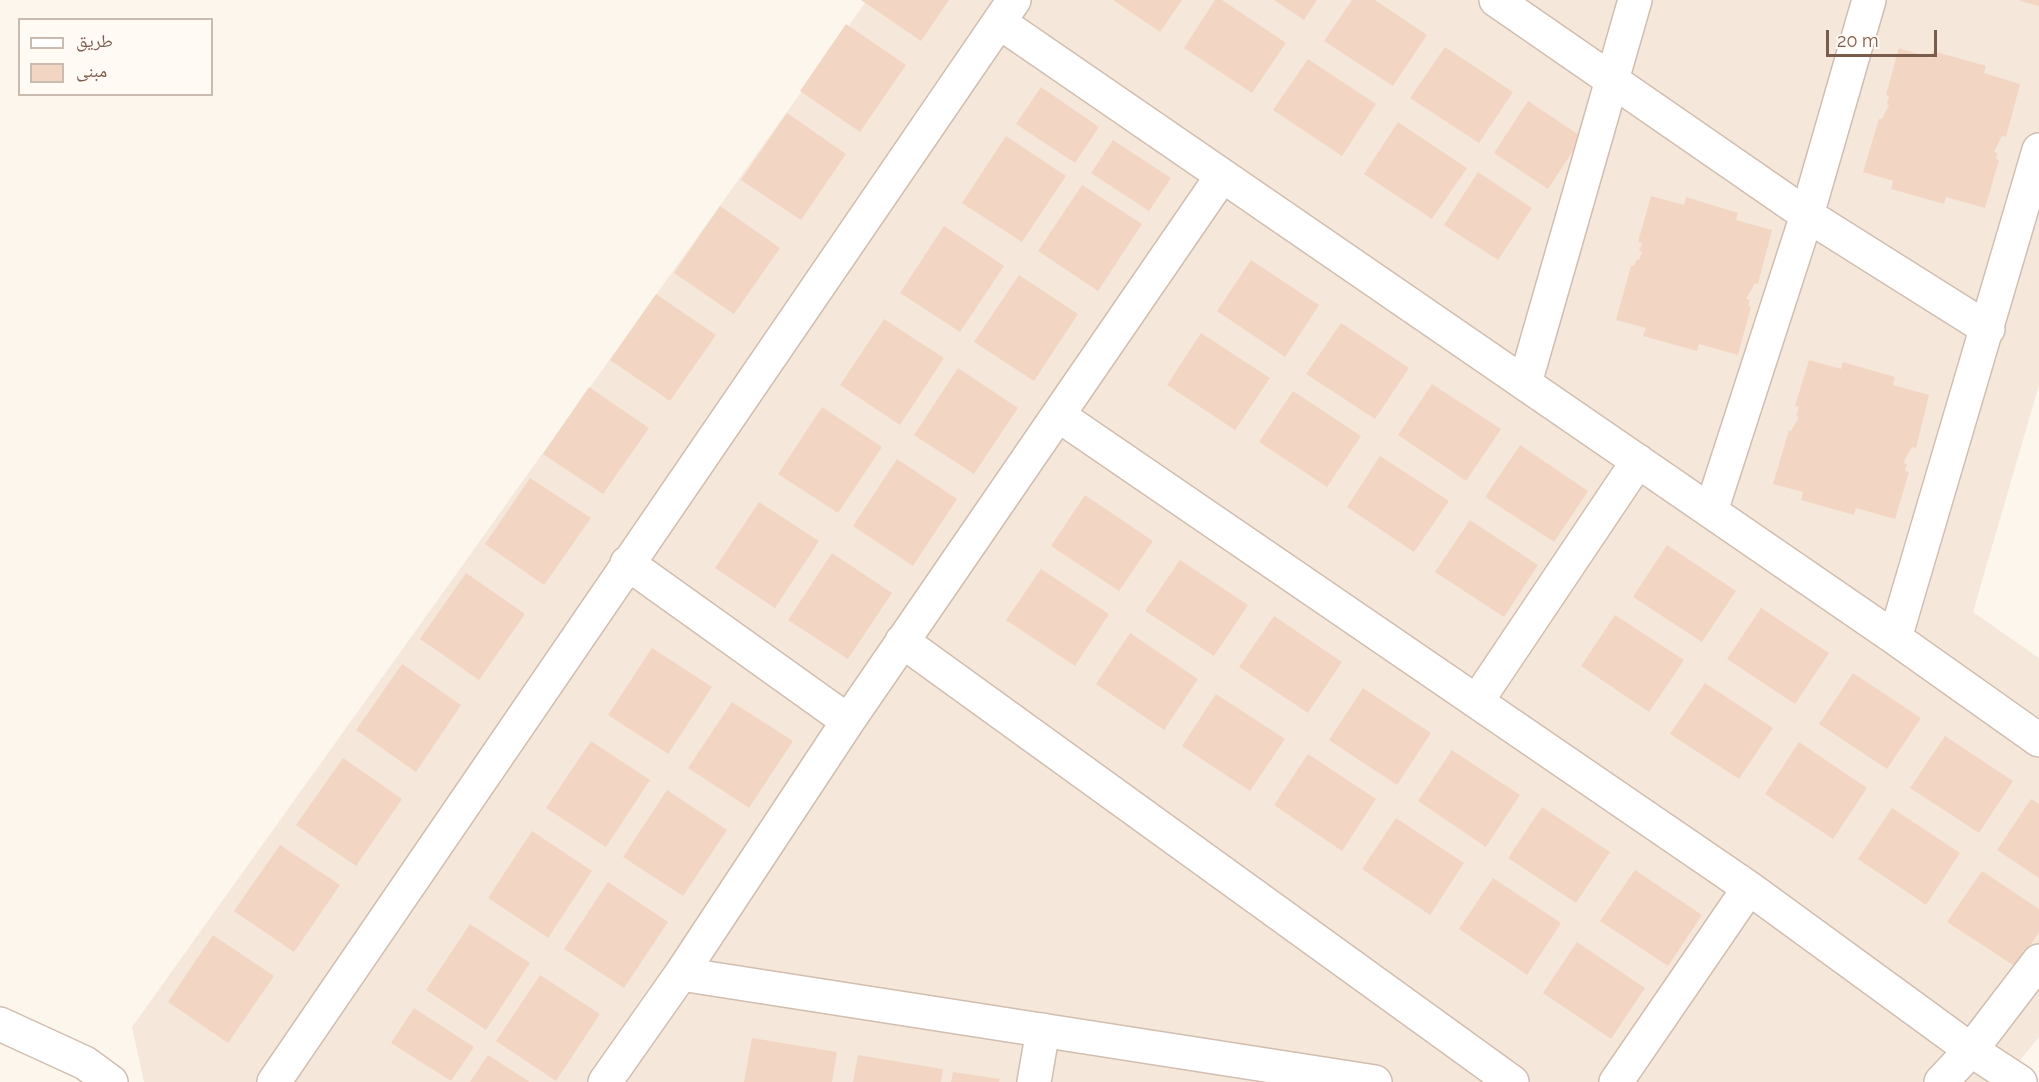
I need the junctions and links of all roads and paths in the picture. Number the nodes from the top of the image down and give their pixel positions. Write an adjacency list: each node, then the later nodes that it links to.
1 (1496, 0): 5 (street)
2 (1635, 0): 5 (street)
3 (1869, 0): 8 (street)
4 (1007, 11): 7 (street); 14 (street)
5 (1612, 82): 8 (street); 10 (street)
6 (2039, 150): 9 (street)
7 (1222, 176): 10 (street); 11 (street)
8 (1806, 216): 9 (street); 13 (street)
9 (1988, 329): 15 (street)
10 (1525, 383): 12 (street)
11 (1058, 415): 16 (street); 17 (street)
12 (1638, 461): 13 (street); 17 (street)
13 (1711, 512): 15 (street)
14 (627, 563): 18 (street); 27 (street)
15 (1895, 638): 19 (street)
16 (902, 641): 18 (street); 31 (street)
17 (1477, 701): 20 (street)
18 (848, 721): 22 (street)
19 (2039, 740)
20 (1749, 888): 25 (street); 32 (street)
21 (2039, 961): 25 (street)
22 (681, 974): 24 (street); 28 (street)
23 (0, 1023): 26 (street)
24 (1043, 1030): 29 (street); 30 (street)
25 (1971, 1050): 33 (street); 34 (street)
26 (111, 1082)
27 (274, 1082)
28 (605, 1082)
29 (1034, 1082)
30 (1375, 1082)
31 (1512, 1082)
32 (1616, 1082)
33 (1941, 1082)
34 (2020, 1082)

